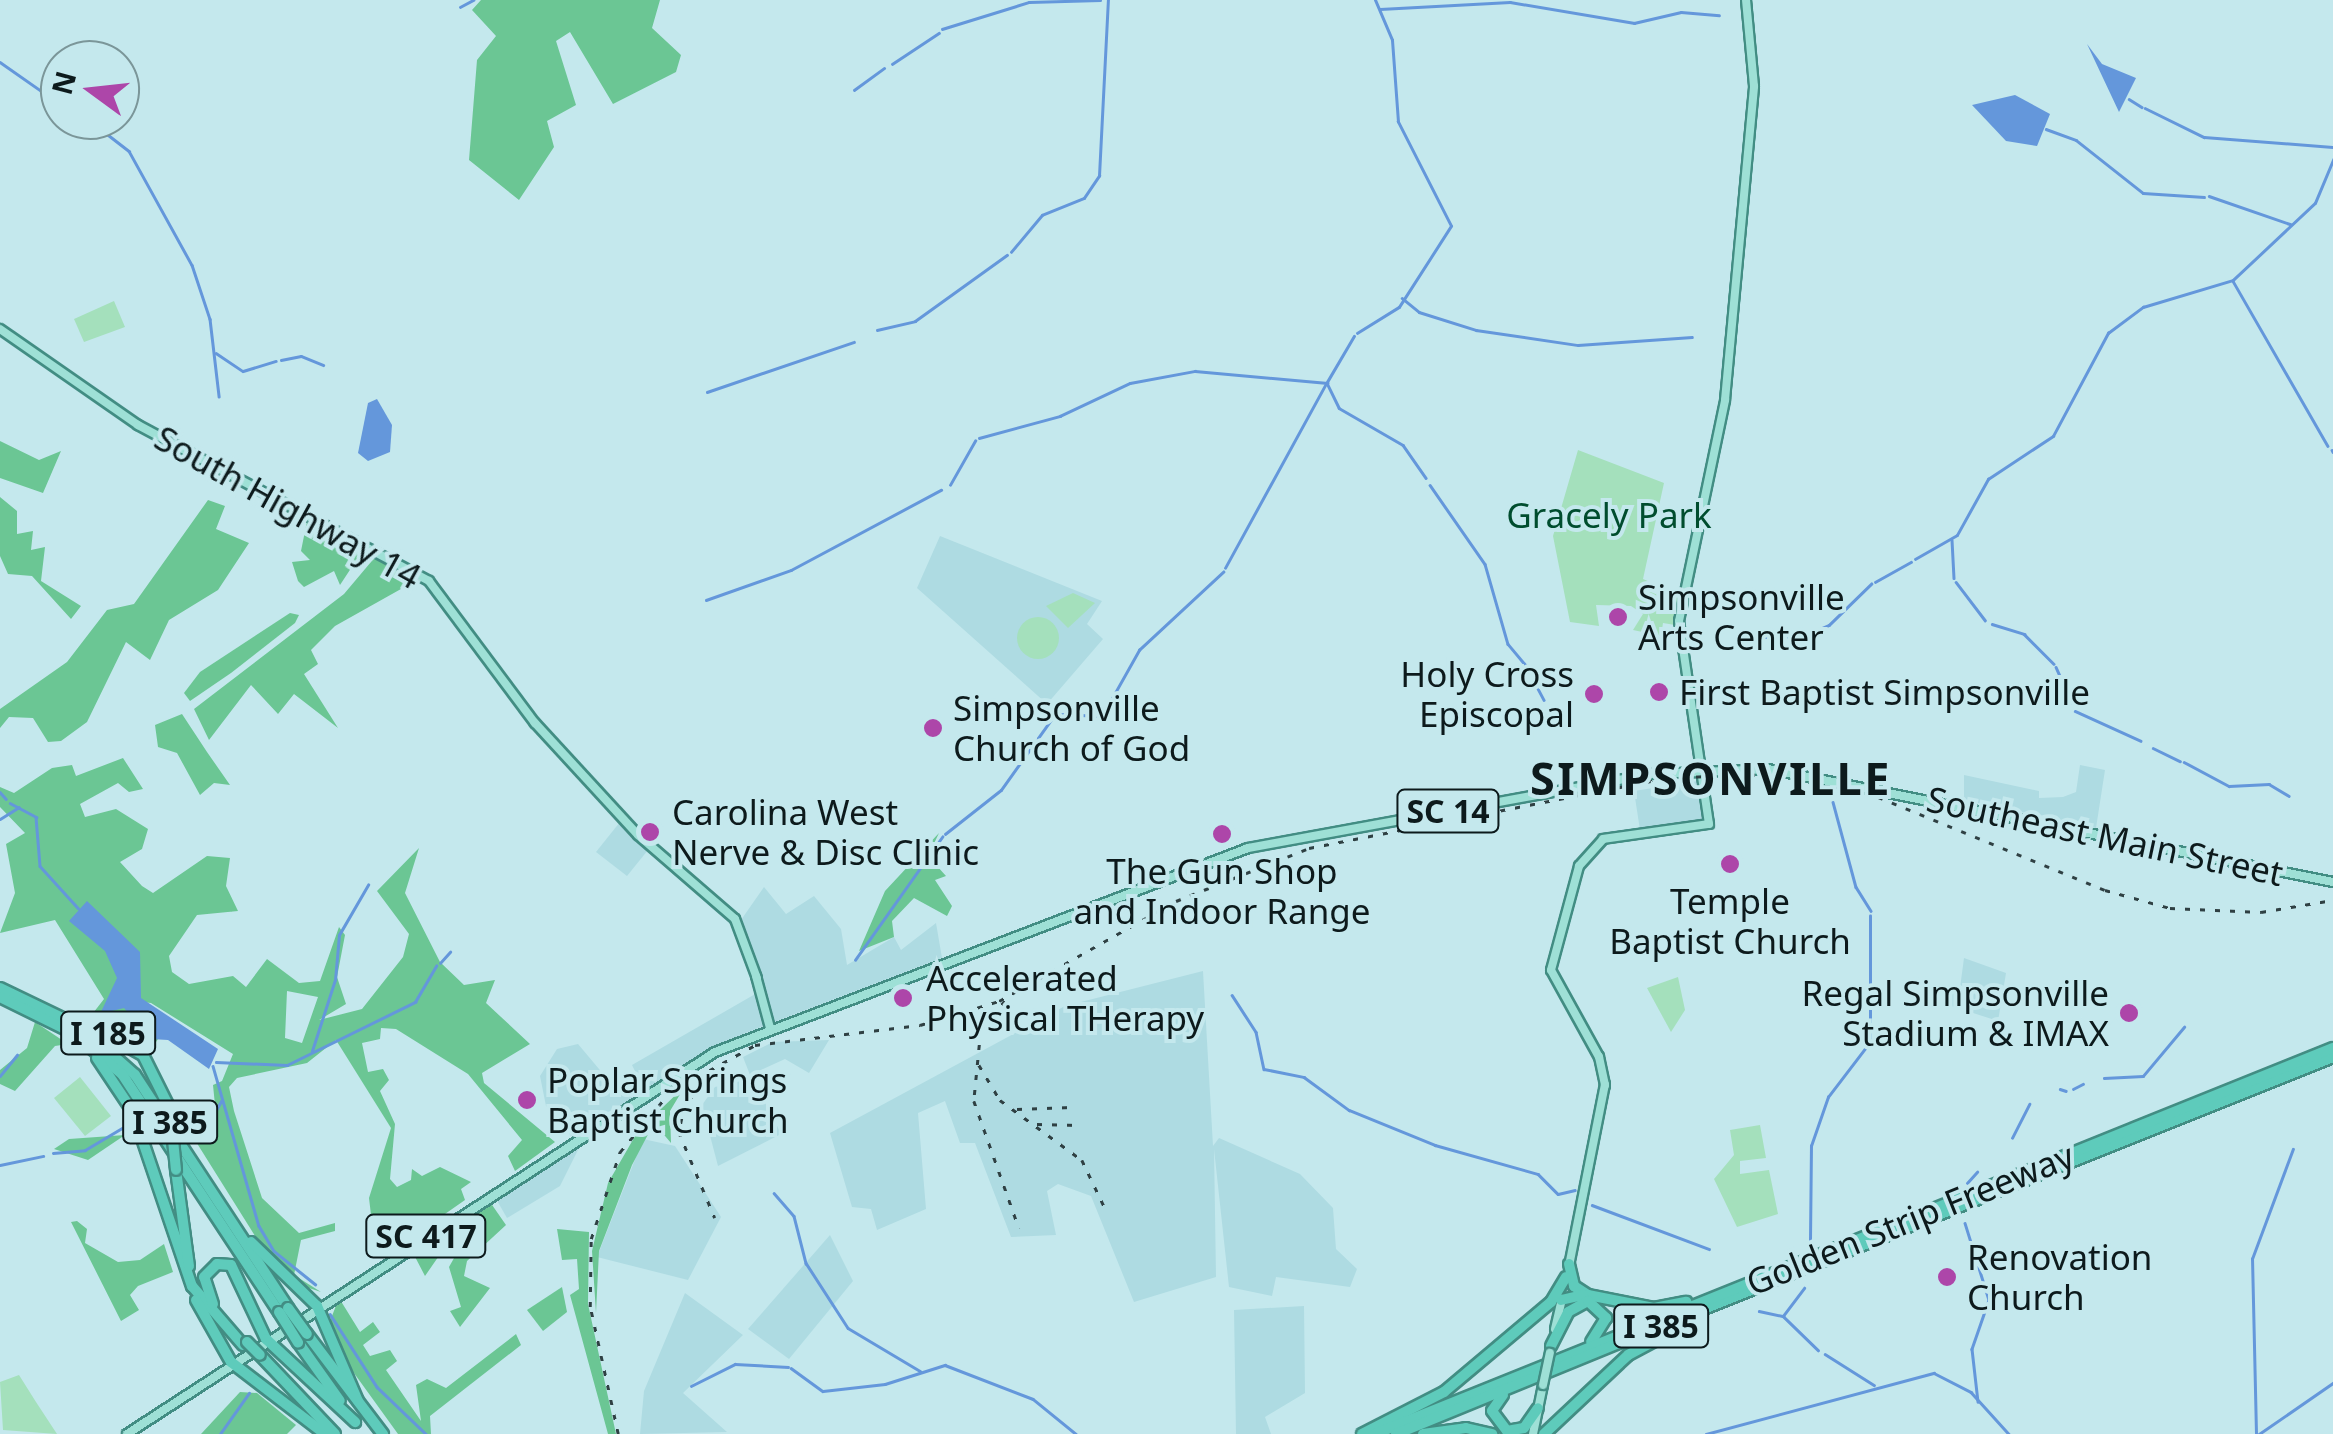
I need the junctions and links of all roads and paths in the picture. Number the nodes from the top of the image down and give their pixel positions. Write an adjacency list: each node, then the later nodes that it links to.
1 (1746, 0): 3 (main road)
2 (0, 329): 8 (main road, South Highway 14)
3 (1699, 769): 4 (main road, Southeast Main Street / SC 14); 8 (main road, SC 14); 14 (main road)
4 (2333, 882)
5 (0, 988): 6 (highway, I 385)
6 (14, 993): 12 (highway, I 385); 19 (highway, I 185, bridge)
7 (0, 997): 9 (highway, I 385)
8 (770, 1028): 20 (main road, SC 417)
9 (67, 1030): 13 (highway, I 185); 21 (highway, I 385)
10 (2333, 1048): 16 (highway, Golden Strip Freeway / I 385)
11 (2333, 1057): 16 (highway, Golden Strip Freeway / I 385)
12 (243, 1234): 20 (highway); 21 (highway, I 385)
13 (176, 1253): 24 (highway, I 185); 27 (highway)
14 (1569, 1264): 15 (main road); 17 (highway)
15 (1566, 1277): 18 (main road); 36 (highway)
16 (1743, 1290): 17 (highway); 26 (highway, Golden Strip Freeway / I 385); 28 (highway, Golden Strip Freeway / I 385); 42 (highway)
17 (1588, 1295): 18 (highway)
18 (1561, 1300): 25 (main road)
19 (212, 1304): 23 (highway); 24 (highway, I 185)
20 (317, 1306): 23 (main road, SC 417); 29 (highway)
21 (284, 1310): 22 (highway, I 385, bridge)
22 (302, 1338): 29 (highway, I 385); 31 (highway, I 385)
23 (266, 1339): 27 (main road, SC 417); 31 (highway)
24 (246, 1344): 33 (highway, I 185, bridge)
25 (1551, 1350): 26 (highway); 30 (main road, bridge)
26 (1565, 1358): 37 (highway, Golden Strip Freeway / I 385)
27 (231, 1362): 32 (main road, SC 417); 33 (highway)
28 (1516, 1386): 30 (highway); 38 (highway, Golden Strip Freeway / I 385)
29 (358, 1402): 35 (highway, I 385)
30 (1538, 1408): 41 (main road)
31 (355, 1422): 34 (highway, I 385)
32 (126, 1434)
33 (329, 1434)
34 (365, 1434)
35 (383, 1434)
36 (1362, 1434)
37 (1375, 1434)
38 (1396, 1434)
39 (1423, 1434): 40 (highway)
40 (1492, 1434)
41 (1532, 1434)
42 (1544, 1434)

